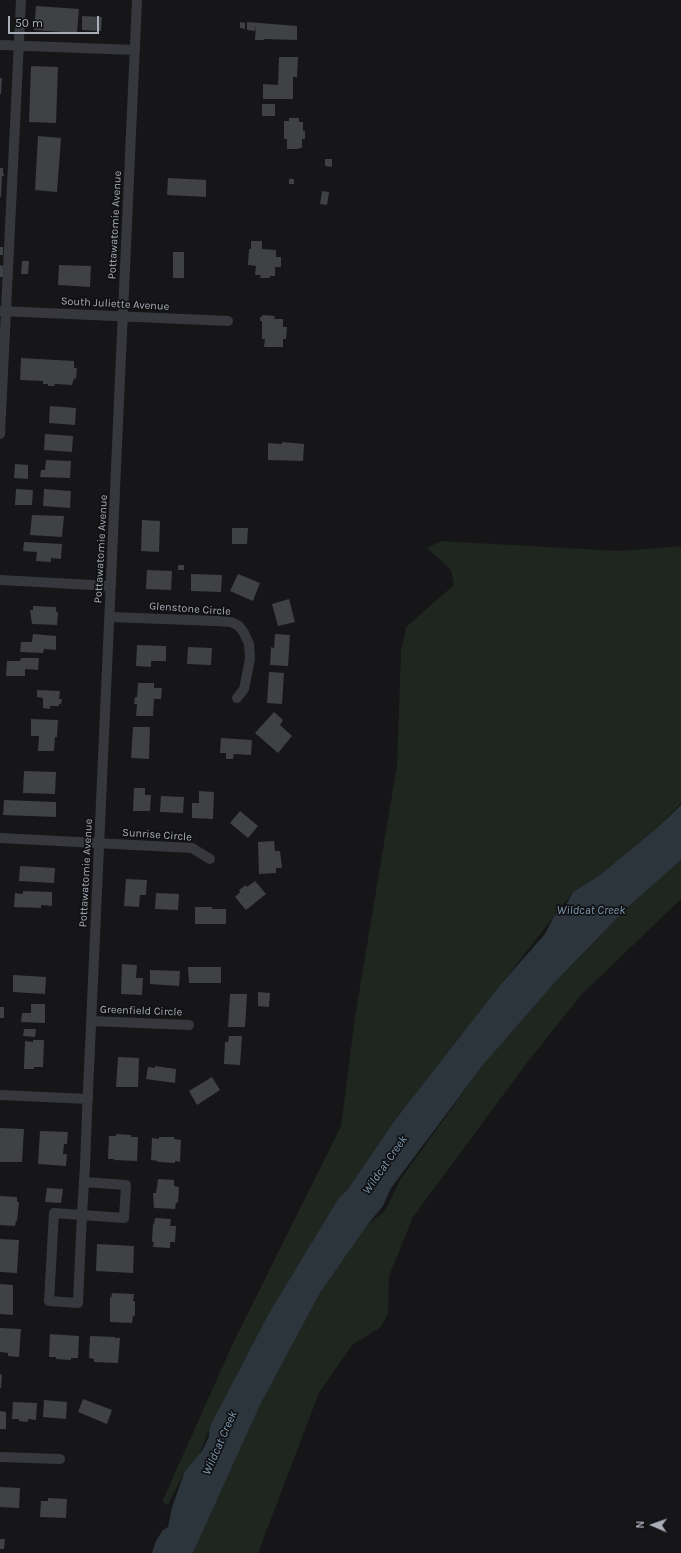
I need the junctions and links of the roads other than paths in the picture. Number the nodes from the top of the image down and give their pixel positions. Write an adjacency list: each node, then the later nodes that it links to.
1 (21, 0): 4 (street)
2 (137, 0): 5 (street, Pottawatomie Avenue)
3 (0, 45): 4 (street)
4 (18, 46): 5 (street); 6 (street)
5 (135, 50): 7 (street, Pottawatomie Avenue)
6 (3, 311): 7 (street, South Juliette Avenue); 9 (street)
7 (123, 317): 8 (street, South Juliette Avenue); 11 (street, Pottawatomie Avenue)
8 (228, 321)
9 (0, 434)
10 (0, 580): 11 (street)
11 (111, 586): 12 (street, Pottawatomie Avenue)
12 (110, 616): 13 (street, Glenstone Circle); 15 (street, Pottawatomie Avenue)
13 (237, 698)
14 (0, 838): 15 (street, Sunrise Circle)
15 (99, 844): 16 (street, Sunrise Circle); 17 (street, Pottawatomie Avenue)
16 (210, 859)
17 (91, 1021): 18 (street, Greenfield Circle); 20 (street, Pottawatomie Avenue)
18 (189, 1025)
19 (0, 1095): 20 (street)
20 (88, 1099): 21 (street, Pottawatomie Avenue)
21 (84, 1182): 22 (street, Pottawatomie Avenue); 22 (street)
22 (82, 1215): 22 (street)
23 (0, 1457): 24 (street)
24 (60, 1459)

